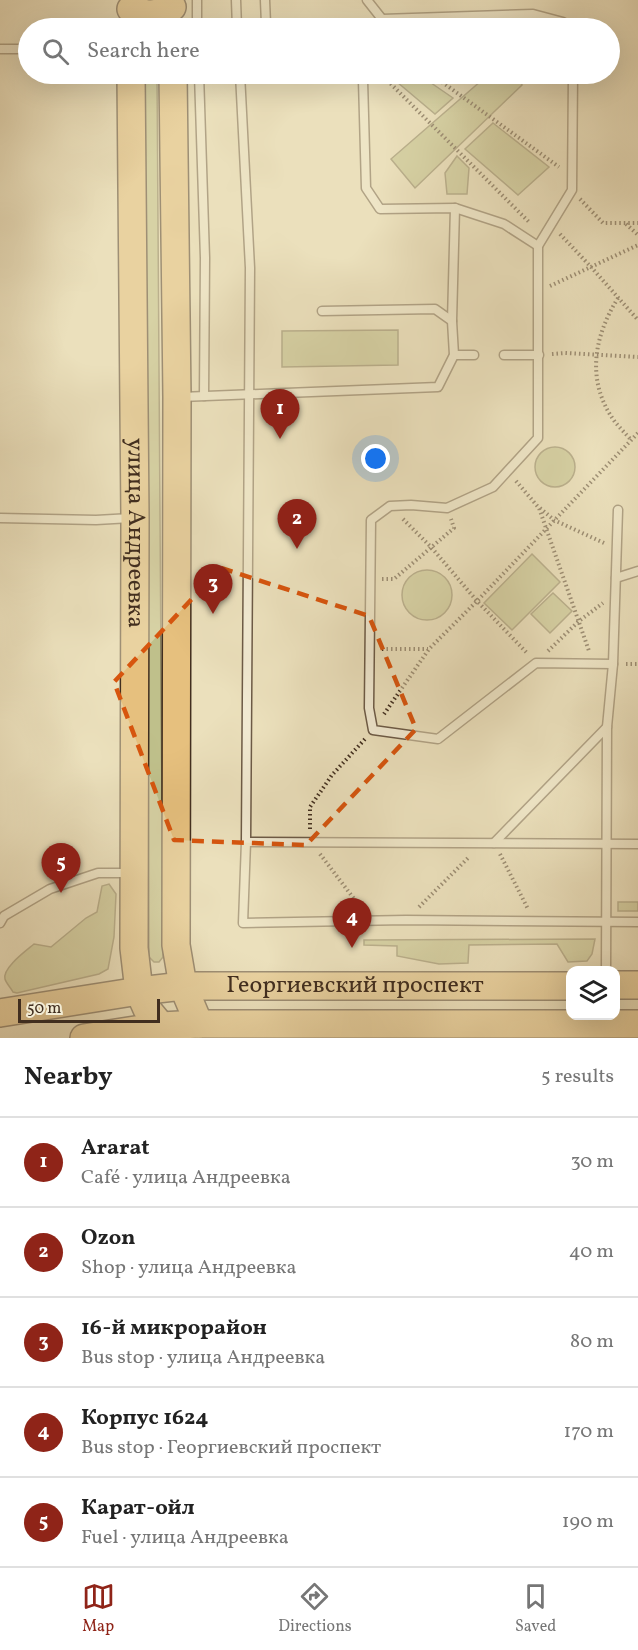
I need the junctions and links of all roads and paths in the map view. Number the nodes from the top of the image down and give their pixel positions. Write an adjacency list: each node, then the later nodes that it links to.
1 (236, 0): 6 (lane)
2 (265, 0): 7 (lane)
3 (368, 0): 8 (lane)
4 (178, 9): 5 (main road)
5 (131, 12)
6 (237, 18)
7 (266, 18)
8 (381, 18)
9 (412, 18): 10 (lane)
10 (548, 18)
11 (0, 48): 12 (lane)
12 (18, 49)
13 (131, 84): 52 (main road, улица Андреевка)
14 (174, 84): 43 (main road, улица Андреевка)
15 (199, 84): 43 (lane)
16 (241, 84): 42 (lane)
17 (363, 84): 23 (lane)
18 (391, 84): 29 (path)
19 (445, 84): 21 (path)
20 (573, 84): 21 (lane)
21 (572, 176): 22 (lane)
22 (572, 190): 25 (path); 26 (lane)
23 (455, 208): 29 (lane); 35 (lane)
24 (638, 223): 25 (path)
25 (626, 224): 27 (path)
26 (551, 225): 29 (lane); 30 (path)
27 (638, 236)
28 (638, 245): 30 (path)
29 (538, 246): 31 (lane)
30 (591, 267): 31 (path); 32 (path)
31 (539, 291): 40 (lane)
32 (618, 298): 34 (path); 39 (path)
33 (322, 311): 35 (lane)
34 (638, 320)
35 (452, 321): 36 (lane)
36 (454, 355): 37 (lane); 42 (lane)
37 (474, 355)
38 (504, 355): 40 (lane)
39 (596, 355): 40 (path); 41 (path); 45 (path)
40 (539, 356): 46 (lane)
41 (638, 357)
42 (249, 395): 43 (lane); 70 (lane)
43 (191, 397): 87 (main road, улица Андреевка)
44 (638, 433): 45 (path)
45 (631, 440): 53 (path)
46 (508, 471): 48 (lane); 49 (path)
47 (390, 506): 48 (lane); 55 (path); 59 (lane)
48 (447, 508): 55 (path)
49 (539, 508): 53 (path); 54 (path)
50 (618, 510): 56 (lane)
51 (0, 518): 52 (lane)
52 (135, 518): 76 (main road, улица Андреевка)
53 (554, 520): 54 (path); 56 (path)
54 (547, 528): 61 (path); 62 (path)
55 (431, 547): 59 (path); 61 (path)
56 (616, 549): 58 (lane)
57 (638, 571): 58 (lane)
58 (616, 578): 60 (lane)
59 (370, 580): 63 (lane)
60 (616, 593): 62 (path); 67 (lane)
61 (477, 601): 64 (path); 65 (path)
62 (579, 621): 65 (path); 66 (path)
63 (369, 648): 64 (path); 69 (lane)
64 (429, 649): 69 (path)
65 (536, 663): 66 (lane); 69 (lane)
66 (593, 663): 67 (lane)
67 (613, 664): 68 (lane)
68 (608, 727): 73 (lane); 75 (lane)
69 (373, 730): 71 (path)
70 (246, 842): 71 (lane); 78 (lane)
71 (310, 842): 72 (lane); 78 (path)
72 (483, 843): 73 (lane); 77 (path)
73 (494, 843): 75 (lane); 79 (path)
74 (638, 844): 75 (lane)
75 (608, 845): 80 (lane)
76 (135, 873): 82 (lane); 88 (main road, улица Андреевка)
77 (405, 920): 78 (lane); 79 (lane)
78 (370, 921)
79 (534, 921): 80 (lane)
80 (607, 922): 81 (lane); 83 (lane)
81 (638, 922)
82 (0, 923)
83 (606, 966)
84 (638, 985): 86 (main road)
85 (566, 986): 87 (main road, Георгиевский проспект)
86 (620, 986)
87 (183, 987): 88 (main road, Георгиевский проспект); 90 (main road, улица Андреевка)
88 (139, 991): 89 (main road, Георгиевский проспект); 92 (main road)
89 (0, 1013)
90 (199, 1024): 91 (main road, Георгиевский проспект); 92 (main road, Георгиевский проспект)
91 (638, 1024)
92 (161, 1026): 93 (main road, Георгиевский проспект)
93 (84, 1038)

